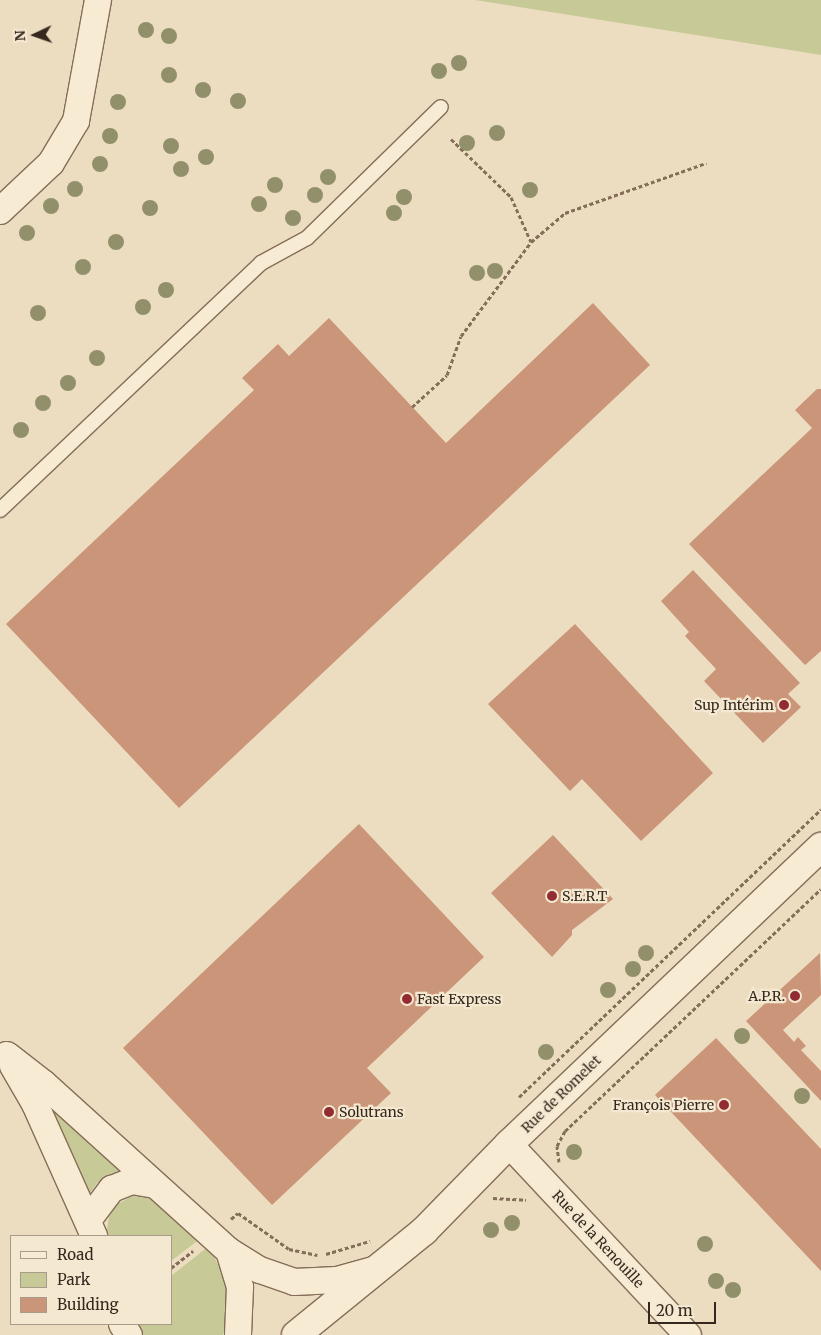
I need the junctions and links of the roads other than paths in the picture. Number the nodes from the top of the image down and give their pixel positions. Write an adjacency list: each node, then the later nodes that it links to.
1 (98, 0): 3 (street)
2 (441, 107): 4 (lane)
3 (0, 211)
4 (0, 510)
5 (821, 847): 7 (street, Rue de Romelet)
6 (3, 1052): 8 (street); 9 (street)
7 (509, 1144): 11 (street, Rue de Romelet); 14 (street, Rue de la Renouille)
8 (154, 1186): 9 (street); 10 (street)
9 (91, 1227)
10 (221, 1244): 11 (street); 12 (street)
11 (377, 1269): 13 (street, Rue de Romelet)
12 (238, 1335)
13 (296, 1335)
14 (688, 1335)

